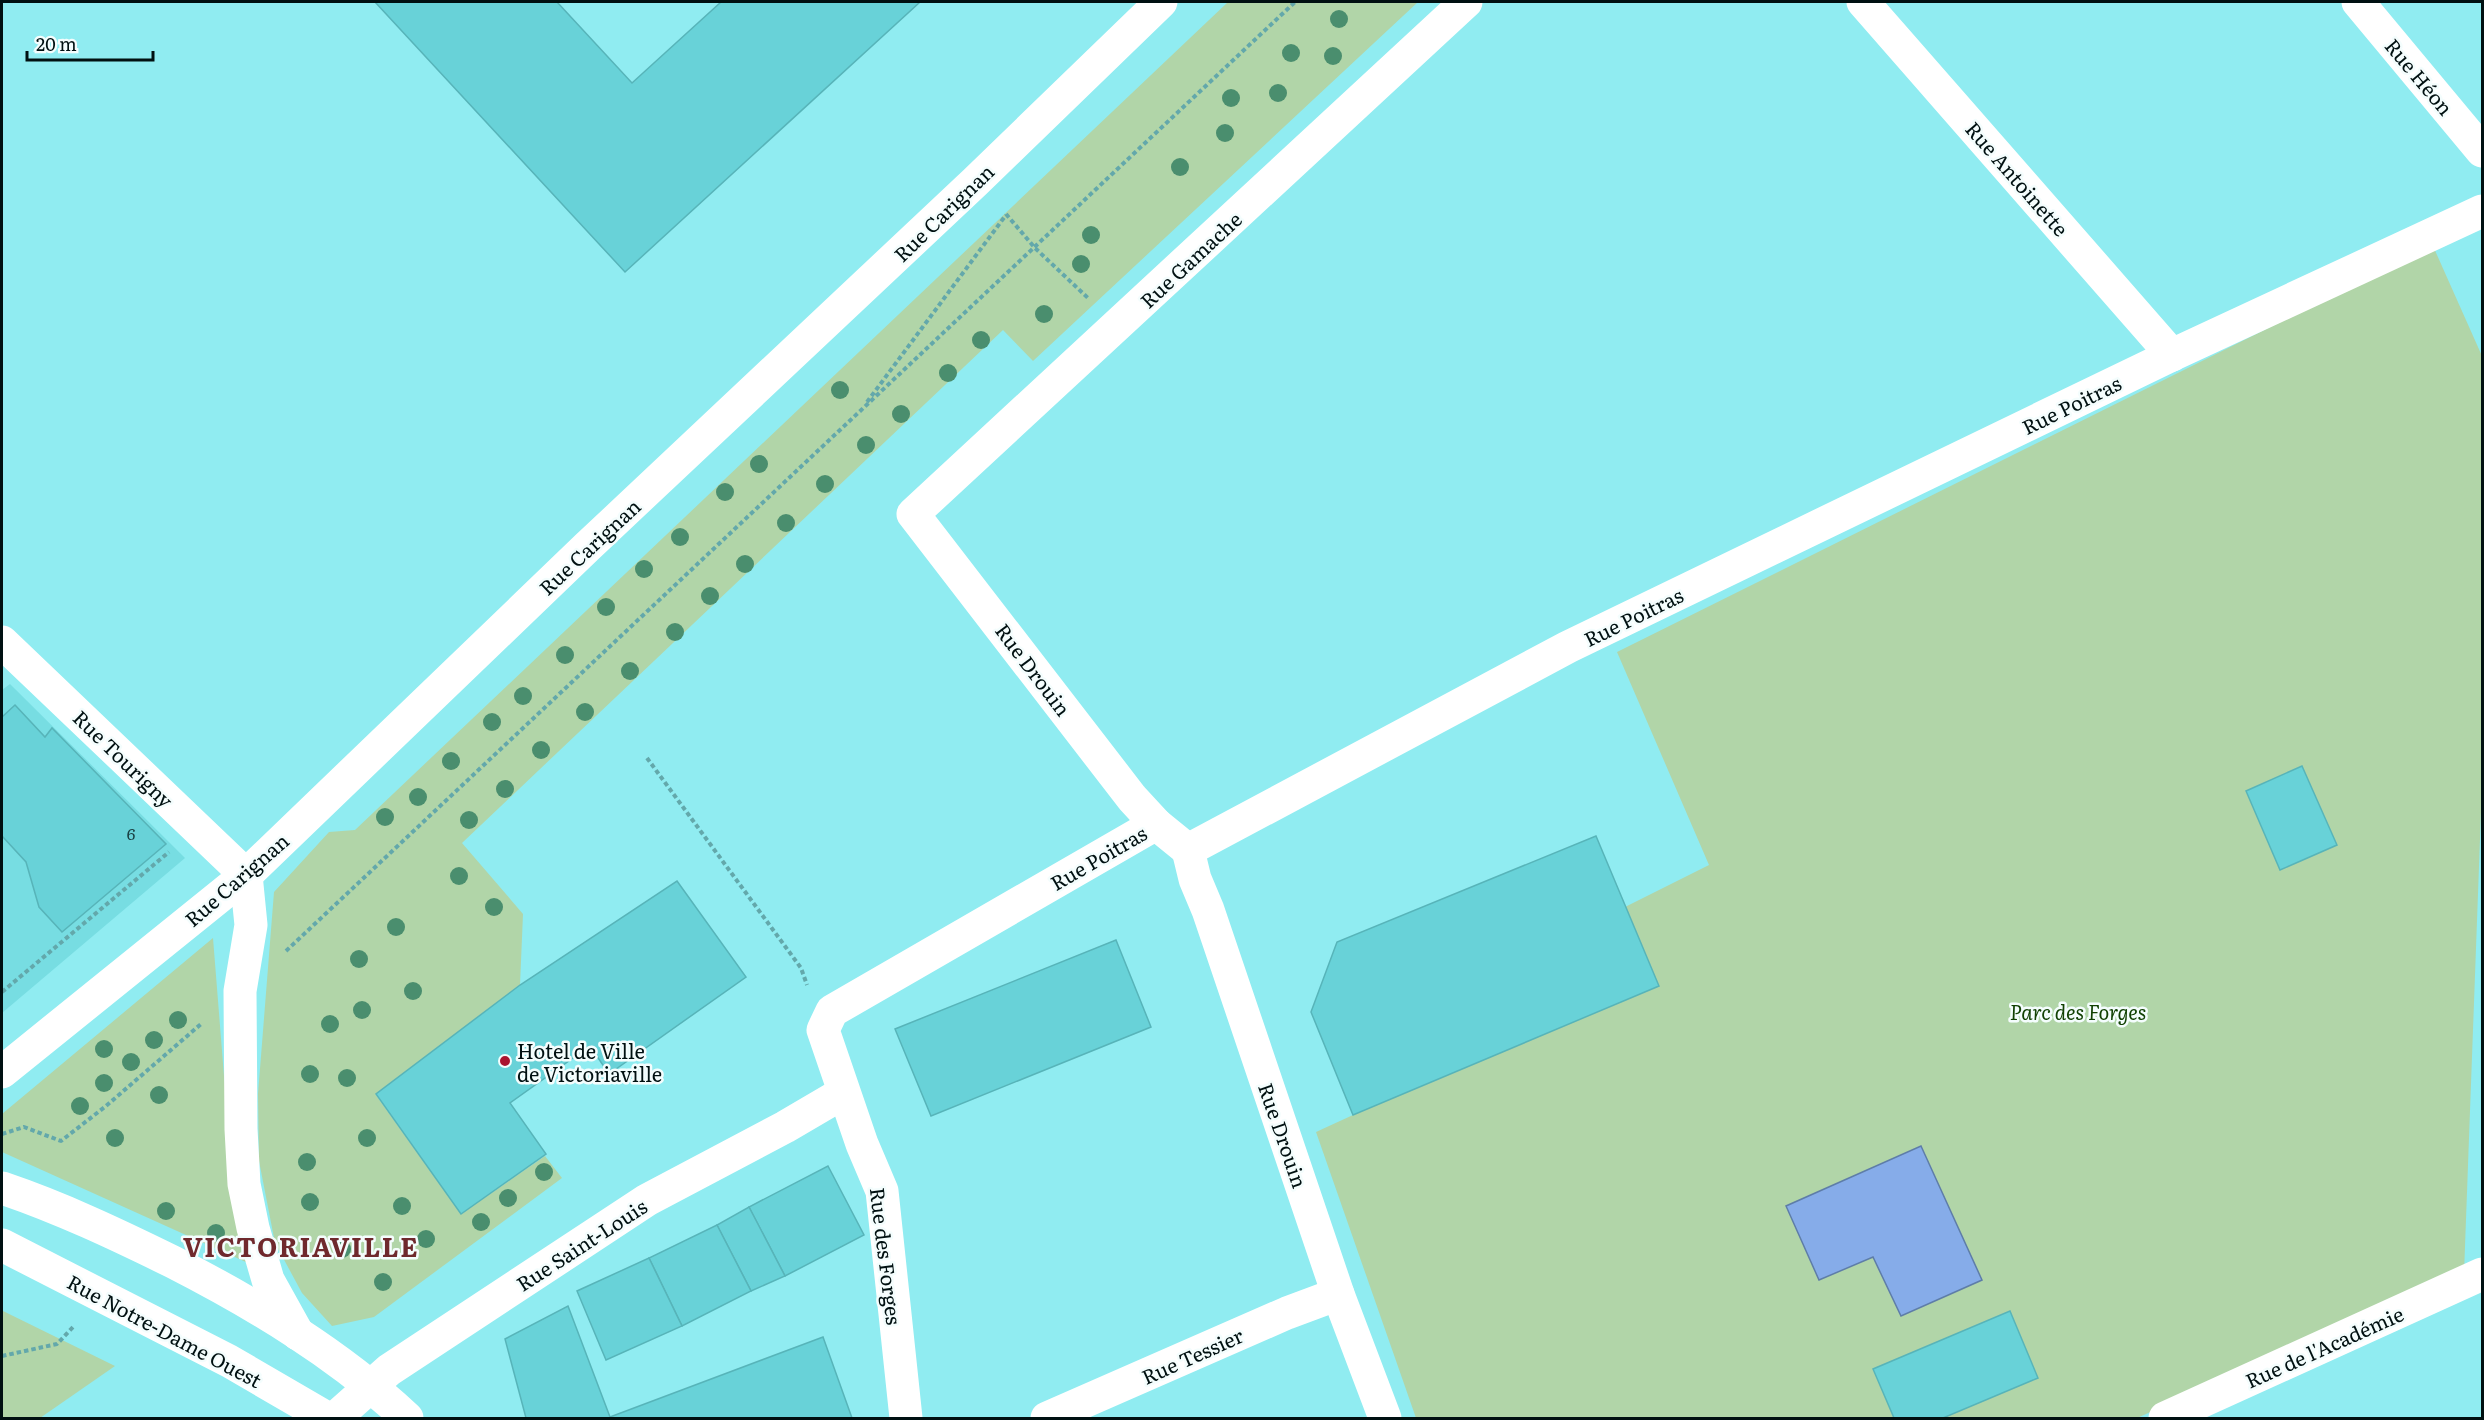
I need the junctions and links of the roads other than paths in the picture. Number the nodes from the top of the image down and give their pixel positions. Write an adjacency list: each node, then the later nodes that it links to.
1 (1161, 2): 12 (street, Rue Carignan)
2 (1466, 2): 8 (street, Rue Gamache)
3 (1863, 2): 7 (street, Rue Antoinette)
4 (2358, 2): 5 (street, Rue Héon)
5 (2482, 151)
6 (2482, 211): 7 (street, Rue Poitras)
7 (2172, 355): 11 (street, Rue Poitras)
8 (913, 514): 10 (street, Rue Drouin)
9 (2, 642): 12 (street, Rue Tourigny)
10 (1156, 824): 11 (street, Rue Poitras); 13 (street, Rue Poitras)
11 (1188, 850): 19 (street, Rue Drouin)
12 (246, 875): 14 (street, Rue Carignan); 20 (street)
13 (823, 1030): 15 (street, Rue des Forges)
14 (2, 1072)
15 (843, 1093): 21 (street, Rue Saint-Louis); 25 (street, Rue des Forges)
16 (2, 1188): 20 (street)
17 (2, 1245): 22 (street, Rue Notre-Dame Ouest)
18 (2482, 1274): 28 (street, Rue de l'Académie)
19 (1338, 1294): 26 (street, Rue Tessier); 27 (street, Rue Drouin)
20 (298, 1334): 21 (street)
21 (372, 1386): 23 (street, Rue Saint-Louis); 24 (street)
22 (327, 1419)
23 (335, 1419)
24 (407, 1419)
25 (906, 1419)
26 (1047, 1419)
27 (1385, 1419)
28 (2165, 1419)

